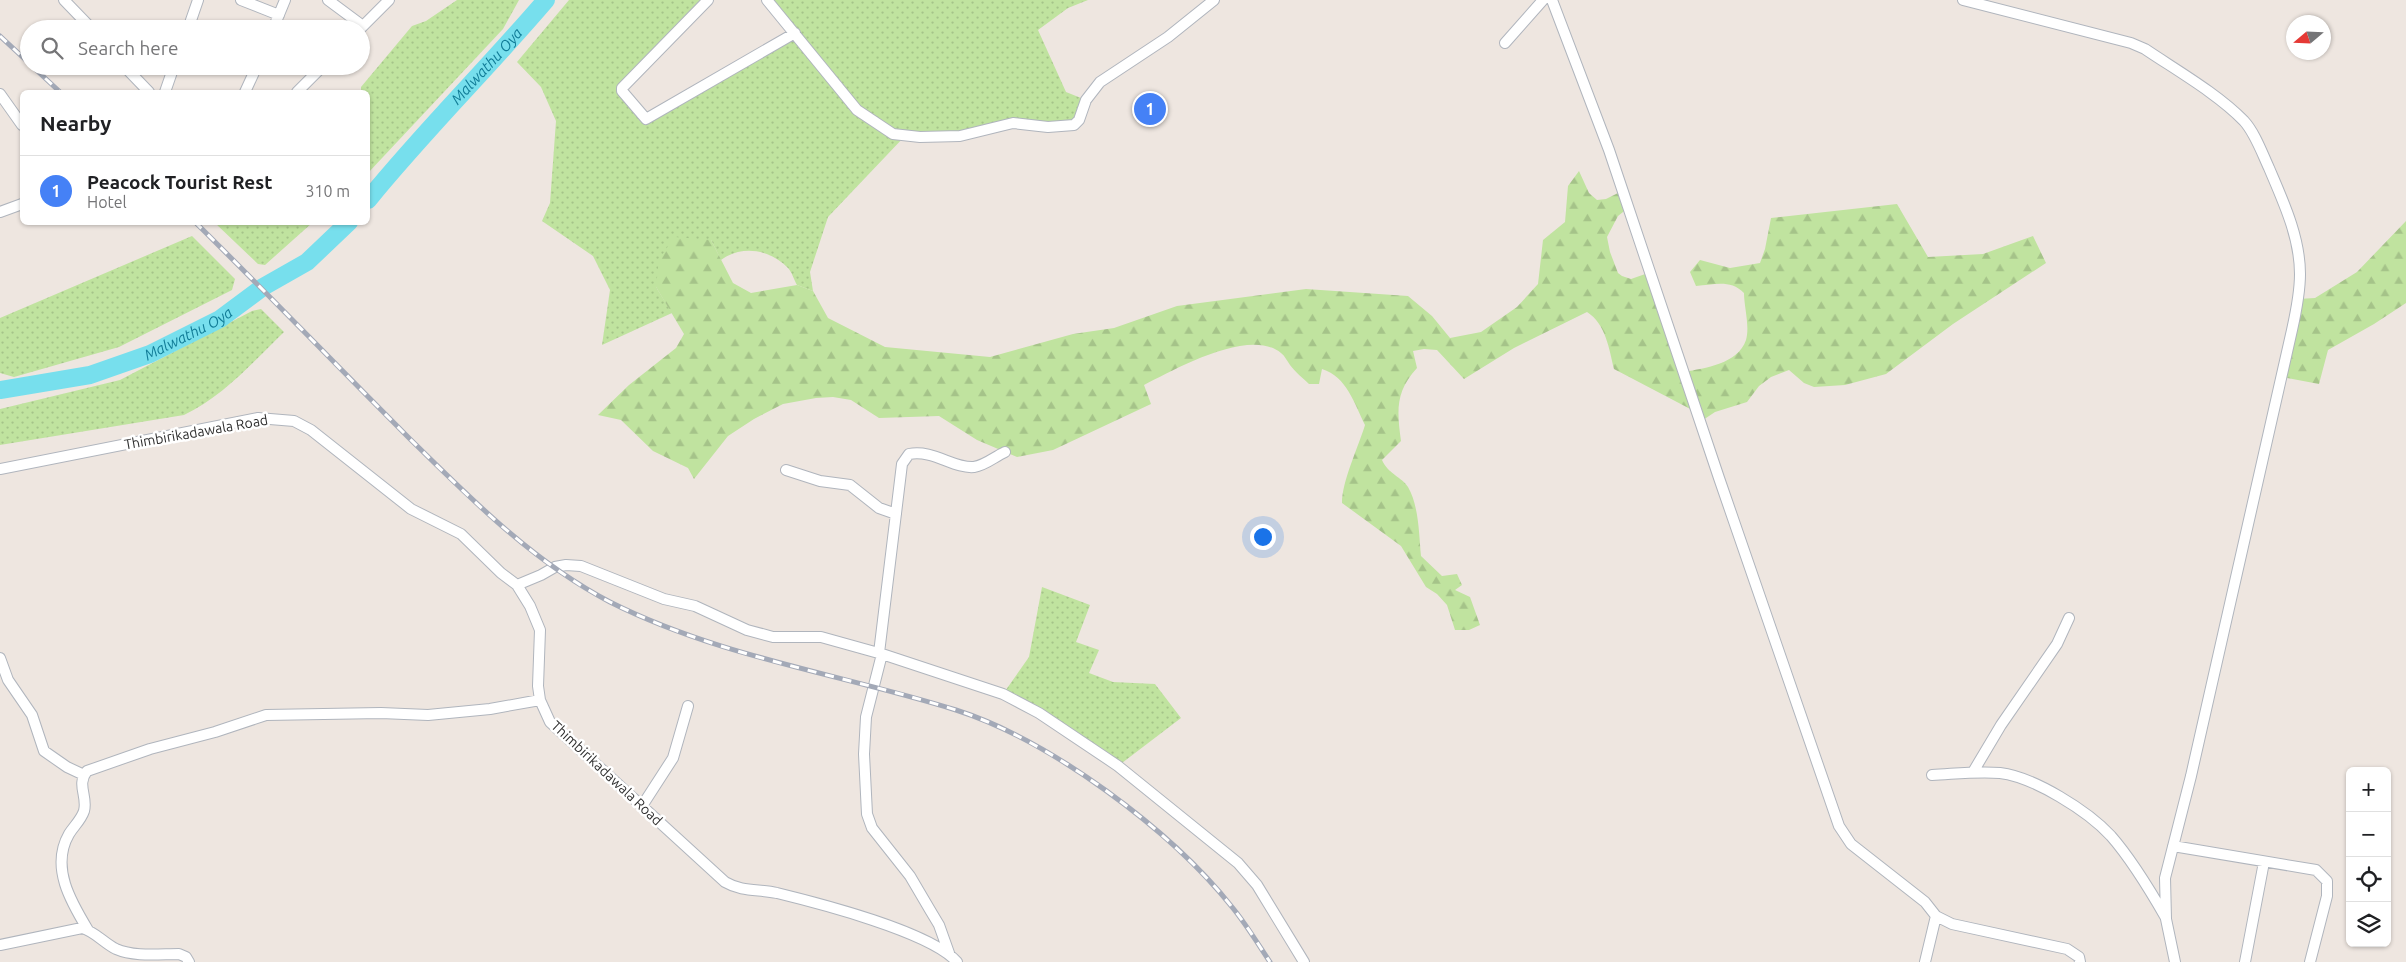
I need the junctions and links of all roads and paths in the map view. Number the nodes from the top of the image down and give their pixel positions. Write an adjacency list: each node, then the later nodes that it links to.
1 (64, 0): 14 (street)
2 (198, 0): 15 (street)
3 (241, 0): 13 (street)
4 (285, 0): 13 (street)
5 (328, 0): 17 (street)
6 (388, 0): 18 (street)
7 (708, 0): 19 (street)
8 (767, 0): 19 (street)
9 (1543, 0): 20 (street)
10 (1552, 0): 49 (street)
11 (1963, 0): 47 (street)
12 (1211, 1): 19 (street)
13 (279, 16): 16 (street)
14 (83, 20)
15 (191, 20)
16 (277, 20)
17 (352, 20)
18 (368, 20)
19 (795, 33)
20 (1505, 42)
21 (133, 75): 25 (street)
22 (171, 75): 26 (street)
23 (253, 75): 27 (street)
24 (314, 75): 28 (street)
25 (147, 90)
26 (166, 90)
27 (246, 90)
28 (299, 90)
29 (0, 94): 30 (street)
30 (20, 122)
31 (20, 205): 32 (street)
32 (0, 212)
33 (1005, 452): 36 (street)
34 (0, 469): 37 (street, Thimbirikadawala Road)
35 (786, 470): 36 (street)
36 (896, 514): 39 (street)
37 (517, 585): 39 (street); 41 (street, Thimbirikadawala Road)
38 (2069, 618): 43 (street)
39 (880, 654): 53 (street); 56 (street)
40 (0, 658): 44 (street)
41 (540, 700): 44 (street); 46 (street, Thimbirikadawala Road)
42 (688, 706): 46 (street)
43 (1973, 772): 45 (street); 50 (street)
44 (84, 775): 51 (street)
45 (1932, 775)
46 (642, 806): 53 (street, Thimbirikadawala Road)
47 (2173, 846): 48 (street); 50 (street)
48 (2264, 862): 60 (street); 61 (street)
49 (1936, 916): 57 (street); 58 (street)
50 (2166, 919): 59 (street)
51 (88, 930): 52 (street); 54 (street)
52 (0, 945)
53 (948, 954): 55 (street, Thimbirikadawala Road)
54 (189, 962)
55 (957, 962)
56 (1304, 962)
57 (1925, 962)
58 (2080, 962)
59 (2176, 962)
60 (2245, 962)
61 (2310, 962)

